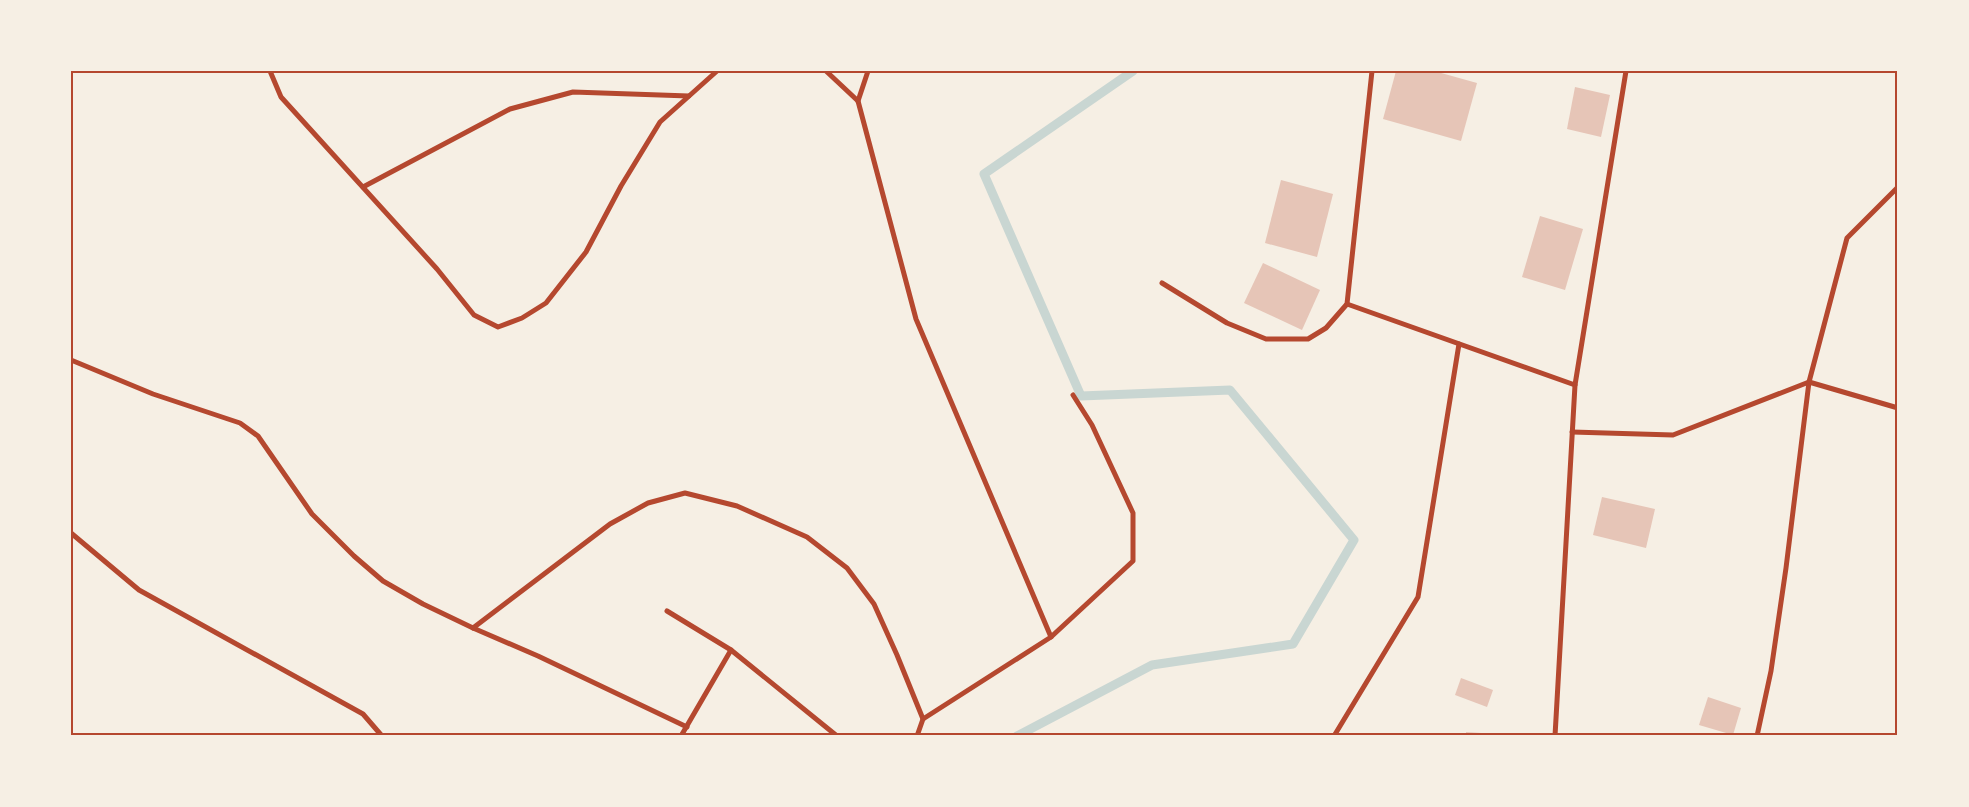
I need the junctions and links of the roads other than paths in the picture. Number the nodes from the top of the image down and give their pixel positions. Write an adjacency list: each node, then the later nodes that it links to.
1 (270, 71): 9 (street)
2 (717, 71): 7 (street)
3 (826, 71): 8 (street)
4 (868, 71): 8 (street)
5 (1372, 71): 12 (street)
6 (1626, 71): 16 (street)
7 (690, 96): 9 (street); 9 (street)
8 (858, 101): 23 (street)
9 (363, 187)
10 (1898, 187): 15 (street)
11 (1162, 283): 12 (street)
12 (1347, 304): 13 (street)
13 (1459, 344): 16 (street); 31 (street)
14 (71, 360): 22 (street)
15 (1809, 382): 18 (street); 19 (street); 33 (street)
16 (1575, 385): 19 (street)
17 (1073, 395): 23 (street)
18 (1898, 408)
19 (1572, 432): 32 (street)
20 (71, 533): 27 (street)
21 (667, 611): 24 (street)
22 (473, 628): 25 (street); 26 (street)
23 (1051, 637): 25 (street)
24 (731, 650): 26 (street); 29 (street)
25 (923, 719): 30 (street)
26 (687, 726): 28 (street)
27 (382, 736)
28 (682, 736)
29 (837, 736)
30 (917, 736)
31 (1334, 736)
32 (1555, 736)
33 (1757, 736)

